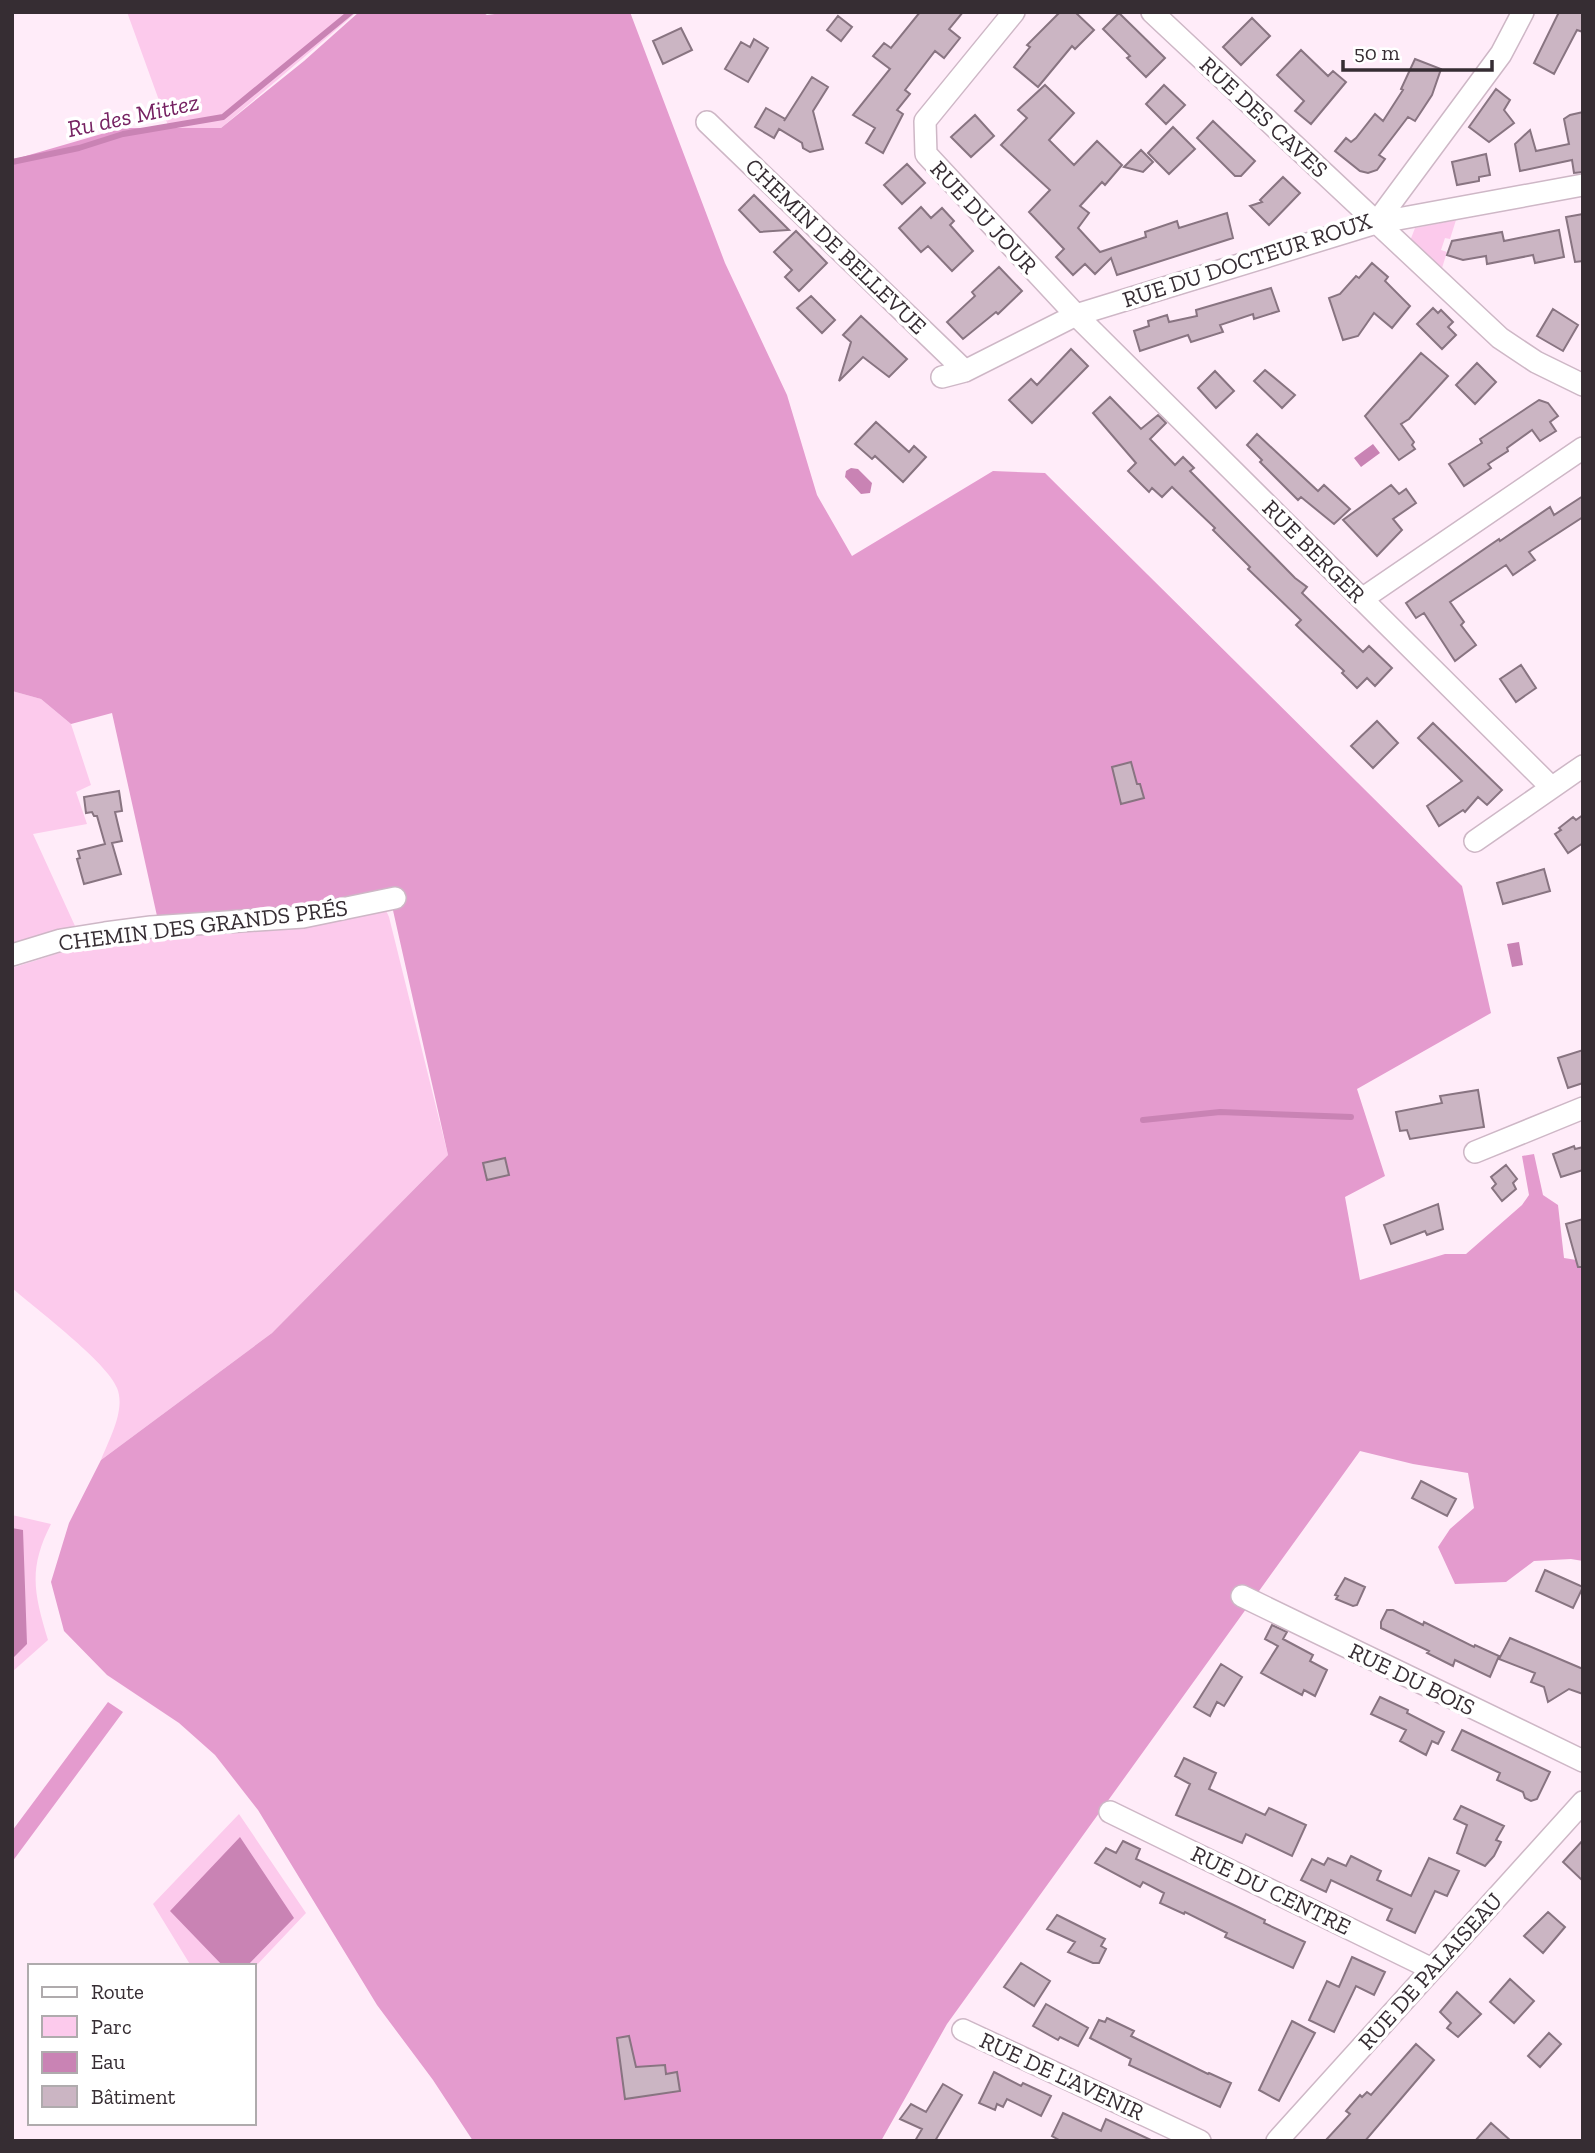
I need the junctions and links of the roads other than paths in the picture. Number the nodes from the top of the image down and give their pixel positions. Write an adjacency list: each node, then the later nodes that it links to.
1 (1014, 12): 7 (street, RUE DU JOUR)
2 (1152, 12): 6 (street, RUE DES CAVES)
3 (1523, 12): 6 (street, RUE DU DOCTEUR ROUX)
4 (707, 122): 8 (street, CHEMIN DE BELLEVUE)
5 (1583, 184): 6 (street)
6 (1376, 223): 7 (street, RUE DU DOCTEUR ROUX); 10 (street, RUE DES CAVES)
7 (1076, 315): 8 (street, RUE DU DOCTEUR ROUX); 12 (street, RUE BERGER)
8 (965, 370): 9 (street, RUE DU DOCTEUR ROUX)
9 (942, 377)
10 (1583, 385)
11 (1583, 448): 12 (street)
12 (1362, 599): 14 (street, RUE BERGER)
13 (1583, 766): 14 (street)
14 (1551, 787): 15 (street)
15 (1475, 841)
16 (395, 898): 17 (street, CHEMIN DES GRANDS PRÉS)
17 (12, 955)
18 (1583, 1108): 19 (street)
19 (1475, 1152)
20 (1242, 1596): 21 (street, RUE DU BOIS)
21 (1583, 1761)
22 (1583, 1802): 24 (street, RUE DE PALAISEAU)
23 (1111, 1812): 24 (street, RUE DU CENTRE)
24 (1432, 1969): 27 (street, RUE DE PALAISEAU)
25 (963, 2030): 26 (street, RUE DE L'AVENIR)
26 (1200, 2141)
27 (1277, 2141)

